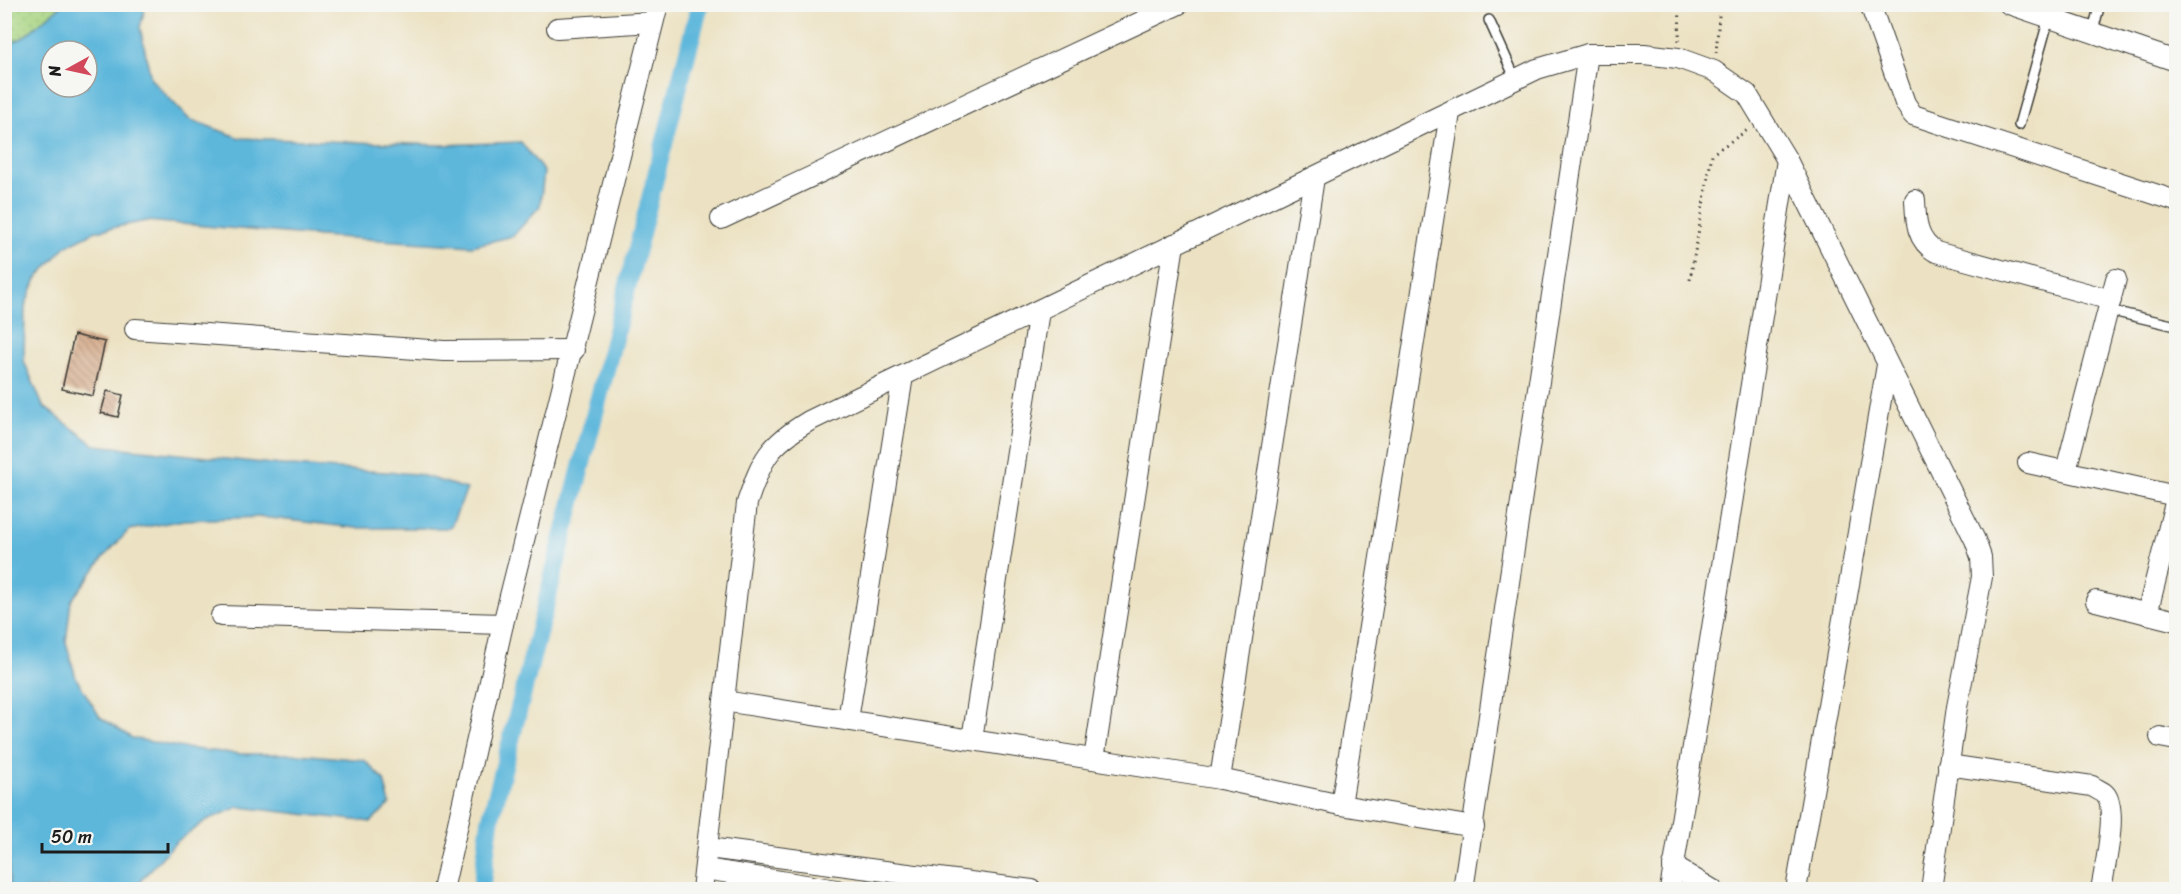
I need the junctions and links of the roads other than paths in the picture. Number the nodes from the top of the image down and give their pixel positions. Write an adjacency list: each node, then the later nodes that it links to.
1 (1179, 4): 19 (street)
2 (1870, 4): 18 (street)
3 (2009, 4): 6 (street)
4 (2100, 4): 9 (lane)
5 (656, 13): 8 (street); 26 (street)
6 (2049, 18): 9 (street); 14 (lane)
7 (1489, 20): 12 (lane)
8 (557, 27)
9 (2092, 34): 11 (street)
10 (1588, 54): 12 (street); 15 (street); 44 (street)
11 (2176, 61)
12 (1516, 80): 13 (street)
13 (1450, 113): 16 (street); 43 (street)
14 (2019, 126)
15 (1787, 160): 27 (street); 46 (street)
16 (1314, 178): 20 (street); 42 (street)
17 (1915, 200): 22 (street)
18 (2176, 201)
19 (721, 219)
20 (1174, 244): 23 (street); 40 (street)
21 (2116, 279): 22 (street)
22 (2109, 305): 24 (lane); 30 (street)
23 (1040, 311): 28 (street); 39 (street)
24 (2176, 326)
25 (135, 328): 26 (street)
26 (574, 350): 36 (street)
27 (1887, 365): 41 (street); 55 (street)
28 (903, 376): 37 (street); 38 (street)
29 (2028, 463): 30 (street)
30 (2066, 470): 31 (street)
31 (2176, 498): 33 (street)
32 (2096, 601): 33 (street)
33 (2147, 614): 35 (street)
34 (221, 616): 36 (street)
35 (2176, 621)
36 (503, 624): 48 (street)
37 (724, 702): 38 (street); 45 (street)
38 (848, 720): 39 (street)
39 (972, 739): 40 (street)
40 (1094, 759): 42 (street)
41 (1948, 765): 56 (street); 57 (street)
42 (1220, 779): 43 (street)
43 (1341, 805): 44 (street)
44 (1474, 826): 52 (street)
45 (708, 848): 47 (street); 51 (street)
46 (1673, 866): 53 (street); 54 (street)
47 (705, 869): 49 (street); 50 (street)
48 (443, 890)
49 (702, 890)
50 (837, 890)
51 (1032, 890)
52 (1463, 890)
53 (1670, 890)
54 (1713, 890)
55 (1796, 890)
56 (1931, 890)
57 (2101, 890)

